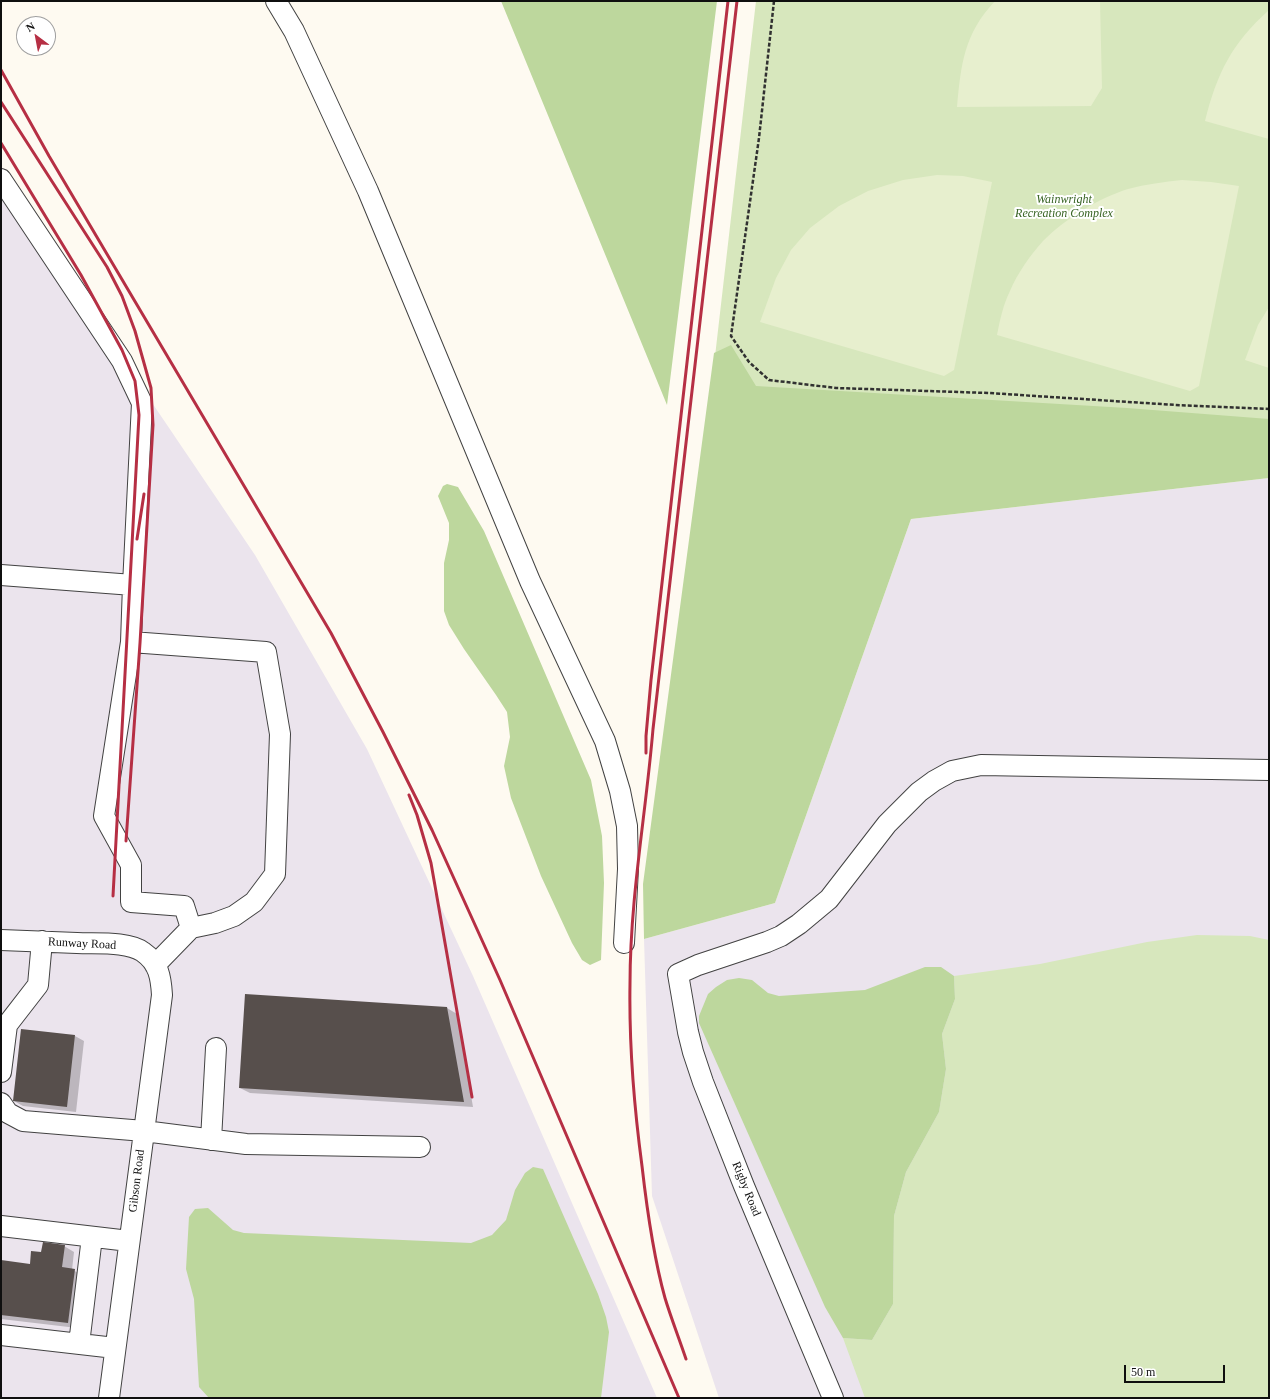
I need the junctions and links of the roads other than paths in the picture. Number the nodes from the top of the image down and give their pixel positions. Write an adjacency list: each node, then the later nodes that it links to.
1 (276, 1): 10 (street)
2 (1, 179): 4 (street)
3 (1, 575): 4 (street)
4 (133, 585): 5 (street)
5 (131, 642): 7 (street); 7 (street)
6 (1269, 770): 25 (street, Rigby Road)
7 (191, 928): 11 (street)
8 (1, 940): 9 (street, Runway Road)
9 (42, 941): 11 (street, Runway Road); 13 (street)
10 (624, 943)
11 (155, 965): 15 (street, Gibson Road)
12 (216, 1048): 16 (street)
13 (1, 1072)
14 (1, 1104): 15 (street)
15 (144, 1131): 16 (street); 20 (street, Gibson Road)
16 (211, 1140): 17 (street)
17 (420, 1147)
18 (1, 1226): 19 (street)
19 (92, 1237): 20 (street); 22 (street)
20 (129, 1241): 23 (street, Gibson Road)
21 (1, 1335): 22 (street)
22 (79, 1344): 23 (street)
23 (115, 1348): 24 (street, Gibson Road)
24 (109, 1398)
25 (833, 1398)

